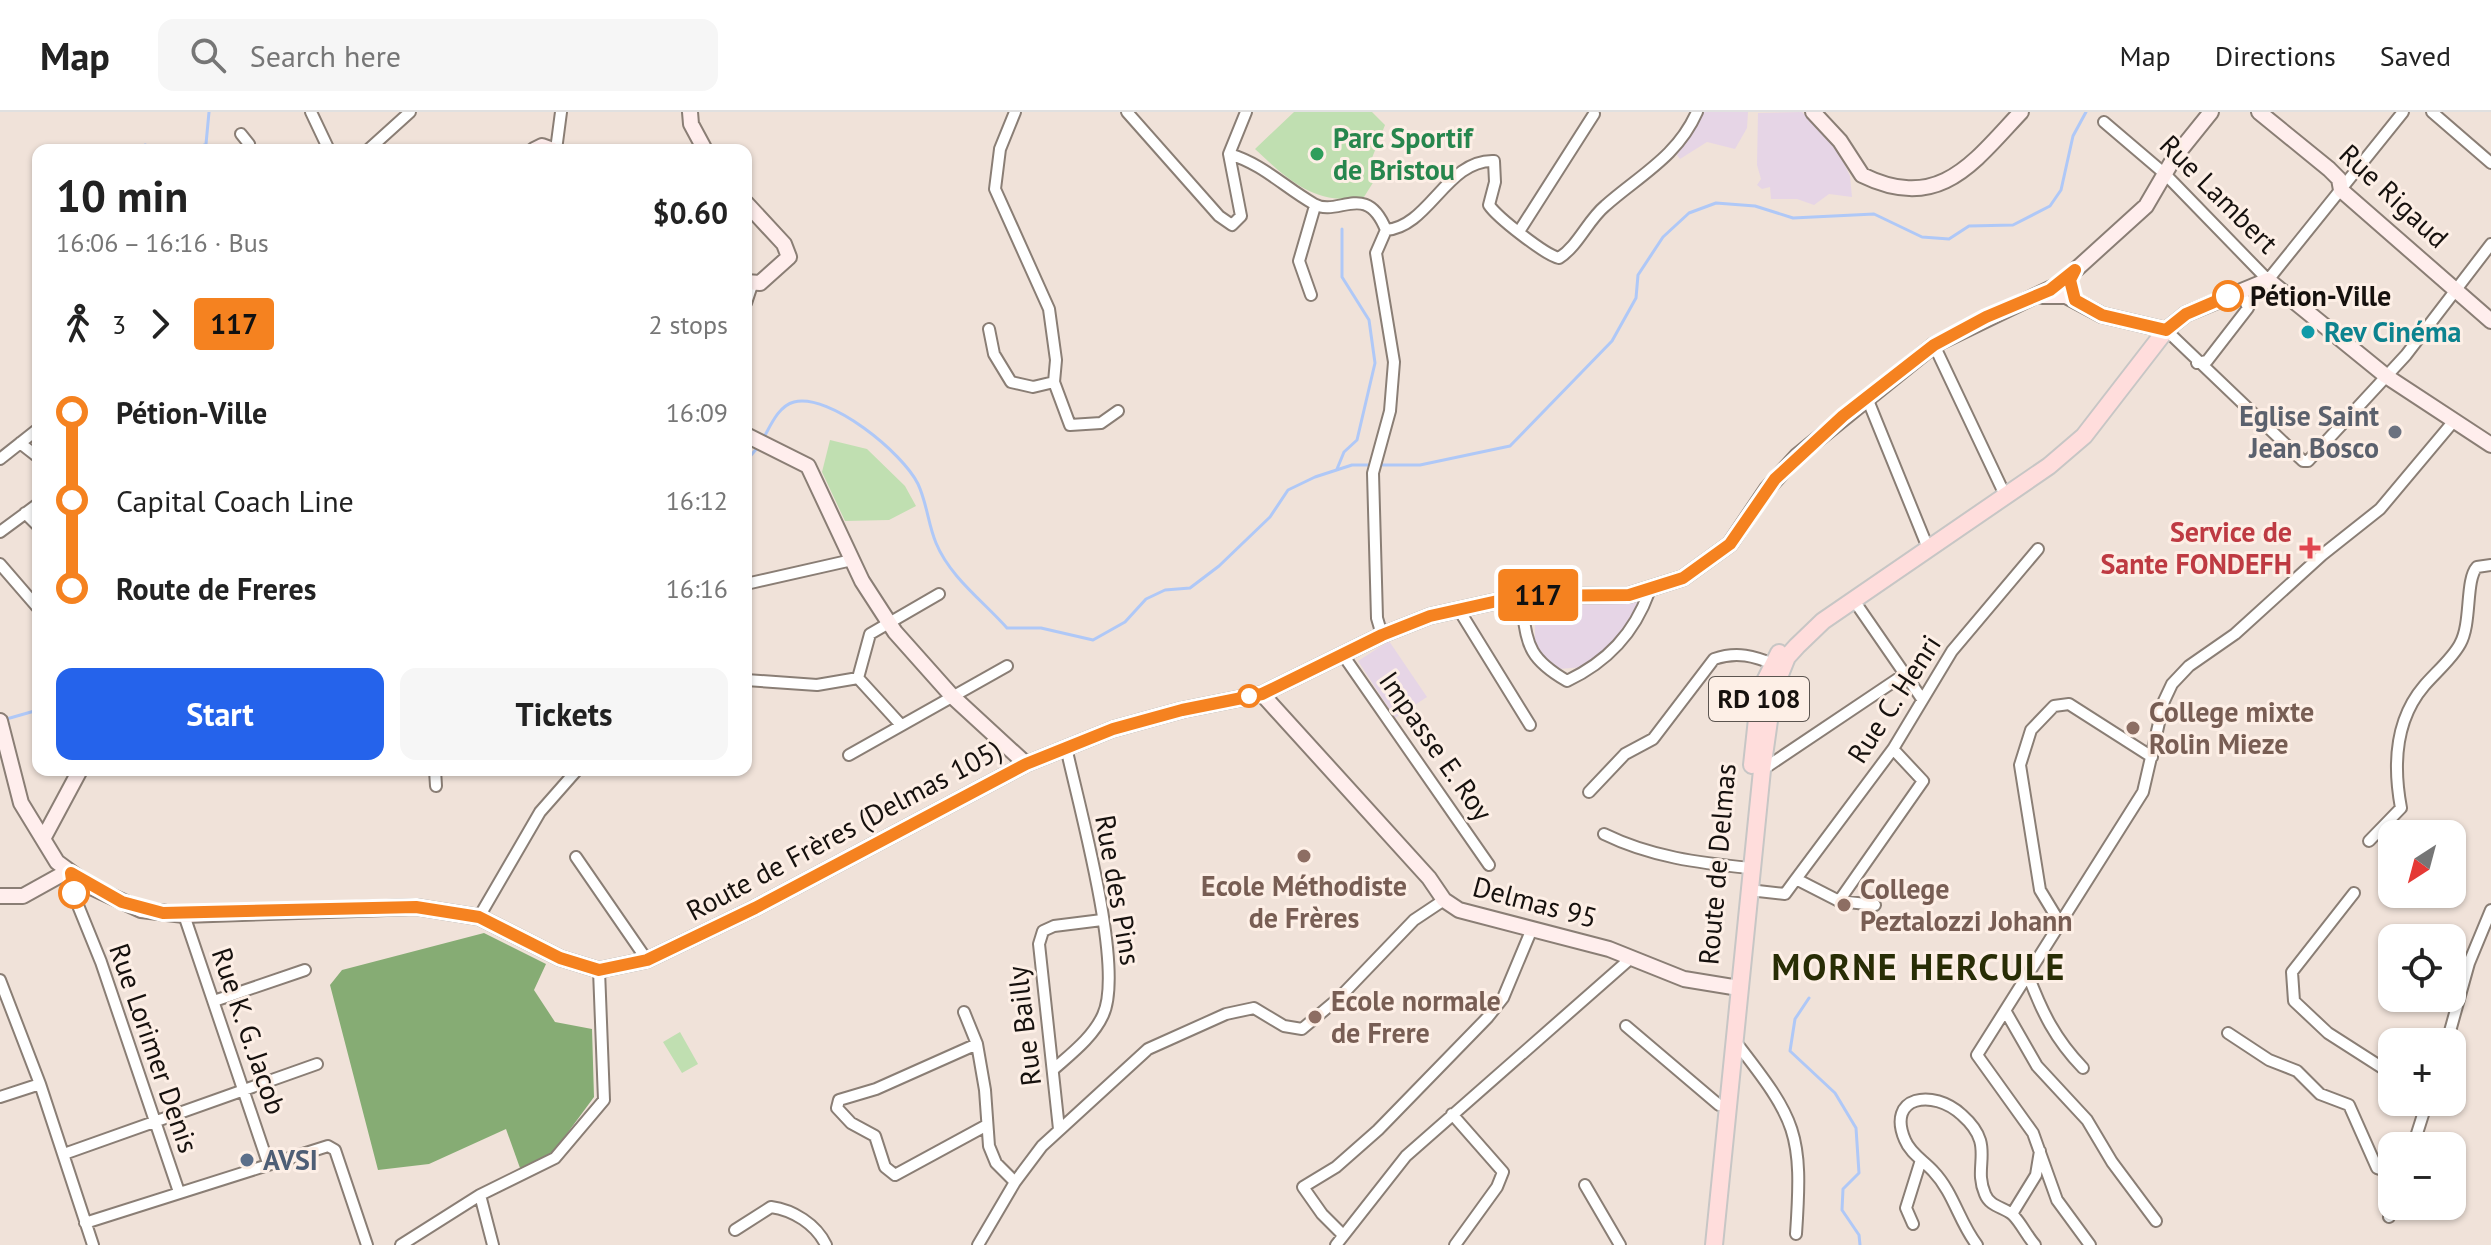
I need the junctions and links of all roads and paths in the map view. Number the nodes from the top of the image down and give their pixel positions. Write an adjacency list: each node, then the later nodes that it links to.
1 (311, 112): 19 (street)
2 (410, 112): 20 (street)
3 (561, 112): 21 (street)
4 (690, 112): 22 (main road)
5 (1015, 112): 46 (street)
6 (1127, 112): 23 (street)
7 (1246, 112): 23 (street)
8 (1697, 112): 30 (street)
9 (1813, 112): 10 (main road)
10 (2021, 112)
11 (2211, 112): 25 (main road, Route de Frères (Delmas 105))
12 (2259, 112): 26 (main road, Rue Rigaud)
13 (2403, 112): 26 (street)
14 (2432, 112): 24 (street)
15 (1594, 114): 30 (street)
16 (2104, 122): 25 (street, Rue Lambert)
17 (241, 134): 18 (street)
18 (249, 144)
19 (326, 144)
20 (375, 144)
21 (555, 144)
22 (702, 144)
23 (1229, 154): 27 (street)
24 (2491, 163)
25 (2165, 174): 32 (main road, Route de Frères (Delmas 105)); 33 (street, Rue Lambert)
26 (2341, 190): 33 (street); 35 (main road, Rue Rigaud)
27 (1315, 206): 29 (street); 37 (street)
28 (752, 209): 34 (main road)
29 (1386, 230): 30 (street); 74 (street)
30 (1520, 230)
31 (2491, 244): 35 (street)
32 (2075, 270): 38 (main road, Route de Frères (Delmas 105)); 39 (main road)
33 (2268, 280): 36 (main road, Route de Delmas / RD 108); 45 (main road, Rue Lambert)
34 (752, 283)
35 (2455, 290): 40 (main road, Rue Rigaud); 45 (street)
36 (2241, 291): 42 (main road, Route de Delmas / RD 108); 44 (street)
37 (1311, 295)
38 (2037, 297): 39 (main road); 43 (main road, Route de Frères (Delmas 105))
39 (2075, 300): 42 (main road)
40 (2491, 321)
41 (989, 329): 46 (street)
42 (2162, 334): 44 (street); 56 (main road, Route de Delmas / RD 108)
43 (1934, 345): 47 (main road, Route de Frères (Delmas 105)); 56 (street)
44 (2197, 363): 45 (street)
45 (2386, 376): 49 (main road, Rue Lambert)
46 (1054, 382): 48 (street)
47 (1867, 398): 61 (street); 67 (main road, Route de Frères (Delmas 105))
48 (1118, 411)
49 (2453, 422): 53 (main road, Rue Lambert); 90 (street)
50 (32, 434): 52 (street)
51 (752, 438): 63 (main road)
52 (20, 443): 54 (street); 55 (street)
53 (2491, 445)
54 (32, 452)
55 (0, 459)
56 (2002, 491): 61 (main road, Route de Delmas / RD 108)
57 (32, 508): 58 (street)
58 (25, 513): 59 (street); 60 (street)
59 (32, 520)
60 (0, 532)
61 (1926, 543): 70 (main road, Route de Delmas / RD 108); 76 (main road, Route de Delmas / RD 108)
62 (2038, 549): 83 (street, Rue C. Henri)
63 (852, 560): 66 (street); 73 (main road)
64 (0, 564): 71 (street)
65 (2491, 565): 100 (street)
66 (752, 583)
67 (1649, 592): 69 (main road, Route de Frères (Delmas 105)); 69 (street)
68 (939, 594): 73 (street)
69 (1520, 596): 72 (main road, Route de Frères (Delmas 105))
70 (1853, 599): 76 (main road, Route de Delmas / RD 108); 78 (street)
71 (32, 601)
72 (1459, 610): 74 (main road, Route de Frères (Delmas 105)); 86 (street)
73 (888, 622): 79 (street); 82 (main road)
74 (1382, 635): 75 (main road, Route de Frères (Delmas 105))
75 (1343, 655): 81 (main road, Route de Frères (Delmas 105)); 102 (street, Impasse E. Roy)
76 (1778, 665): 92 (main road, Route de Delmas / RD 108); 97 (street); 103 (main road, Route de Delmas / RD 108)
77 (1007, 666): 82 (street)
78 (1905, 674): 83 (street); 92 (street)
79 (858, 678): 80 (street); 85 (street)
80 (752, 680)
81 (1262, 694): 87 (main road, Route de Frères (Delmas 105)); 109 (main road, Delmas 95)
82 (952, 696): 85 (street); 91 (main road)
83 (1922, 699): 88 (street, Rue C. Henri)
84 (1, 724): 99 (main road, Route de Frères (Delmas 105))
85 (901, 725): 89 (street)
86 (1530, 725)
87 (1066, 747): 91 (main road, Route de Frères (Delmas 105)); 115 (street, Rue des Pins)
88 (1893, 749): 105 (street, Rue C. Henri); 110 (street)
89 (849, 755)
90 (2152, 757): 116 (street); 116 (street)
91 (1026, 764): 119 (main road, Route de Frères (Delmas 105))
92 (1762, 770): 103 (main road, Route de Delmas / RD 108)
93 (77, 776): 99 (main road)
94 (435, 776): 96 (street)
95 (572, 776): 114 (street)
96 (436, 786)
97 (1589, 792)
98 (1604, 834): 103 (street)
99 (43, 839): 104 (main road, Route de Frères (Delmas 105))
100 (2369, 841)
101 (576, 857): 119 (street)
102 (1489, 865)
103 (1746, 867): 106 (main road, Route de Delmas / RD 108); 124 (main road, Route de Delmas / RD 108)
104 (70, 872): 108 (main road); 113 (main road, Route de Frères (Delmas 105)); 142 (street, Rue Lorimer Denis)
105 (1796, 879): 106 (street); 110 (street)
106 (1749, 890): 124 (main road, Route de Delmas / RD 108)
107 (2354, 893): 134 (street)
108 (0, 896)
109 (1444, 900): 117 (main road, Delmas 95); 144 (street)
110 (1839, 901): 111 (street)
111 (1875, 905)
112 (2491, 910): 129 (street)
113 (184, 915): 114 (main road, Route de Frères (Delmas 105)); 125 (street, Rue K. G. Jacob)
114 (479, 917): 121 (main road, Route de Frères (Delmas 105))
115 (1102, 920): 136 (street, Rue des Pins); 136 (street, Rue Bailly)
116 (2060, 923): 122 (street)
117 (1531, 931): 118 (main road, Delmas 95); 160 (street)
118 (1630, 959): 124 (main road, Delmas 95); 141 (street)
119 (647, 960): 121 (main road, Route de Frères (Delmas 105))
120 (305, 970): 125 (street)
121 (599, 970): 153 (street)
122 (2028, 975): 127 (street); 135 (street)
123 (0, 980): 137 (street)
124 (1735, 987): 131 (main road, Route de Delmas / RD 108); 140 (main road, Route de Delmas / RD 108)
125 (214, 1001): 138 (street, Rue K. G. Jacob)
126 (964, 1012): 132 (street)
127 (2006, 1012): 145 (street); 155 (street)
128 (1626, 1026): 140 (street)
129 (2451, 1028)
130 (2228, 1033): 149 (street)
131 (1735, 1041): 140 (main road, Route de Delmas / RD 108); 159 (street)
132 (977, 1044): 143 (street); 143 (street)
133 (317, 1064): 138 (street)
134 (2378, 1065)
135 (2083, 1068)
136 (1054, 1069): 144 (street, Rue Bailly)
137 (40, 1084): 139 (street); 146 (street)
138 (245, 1089): 142 (street); 148 (street, Rue K. G. Jacob)
139 (0, 1097)
140 (1723, 1105): 170 (main road, Route de Delmas / RD 108); 171 (main road, Route de Delmas / RD 108)
141 (1452, 1114): 160 (street); 169 (street)
142 (153, 1121): 146 (street); 152 (street, Rue Lorimer Denis)
143 (987, 1125): 150 (street)
144 (1059, 1129): 150 (street)
145 (2040, 1149): 154 (street); 174 (street)
146 (64, 1154): 156 (street)
147 (1921, 1160): 154 (street); 157 (street); 172 (street)
148 (268, 1163): 152 (street); 163 (street)
149 (2378, 1168)
150 (1015, 1182): 167 (street)
151 (1585, 1185): 161 (street)
152 (179, 1192): 156 (street)
153 (480, 1195): 164 (street); 165 (street)
154 (2012, 1214): 173 (street)
155 (2156, 1221)
156 (85, 1223): 162 (street)
157 (1913, 1224)
158 (735, 1230): 166 (street)
159 (1796, 1234)
160 (1343, 1235): 168 (street)
161 (1614, 1242)
162 (93, 1245)
163 (367, 1245)
164 (401, 1245)
165 (493, 1245)
166 (826, 1245)
167 (978, 1245)
168 (1336, 1245)
169 (1455, 1245)
170 (1704, 1245)
171 (1714, 1245)
172 (1977, 1245)
173 (2035, 1245)
174 (2090, 1245)

